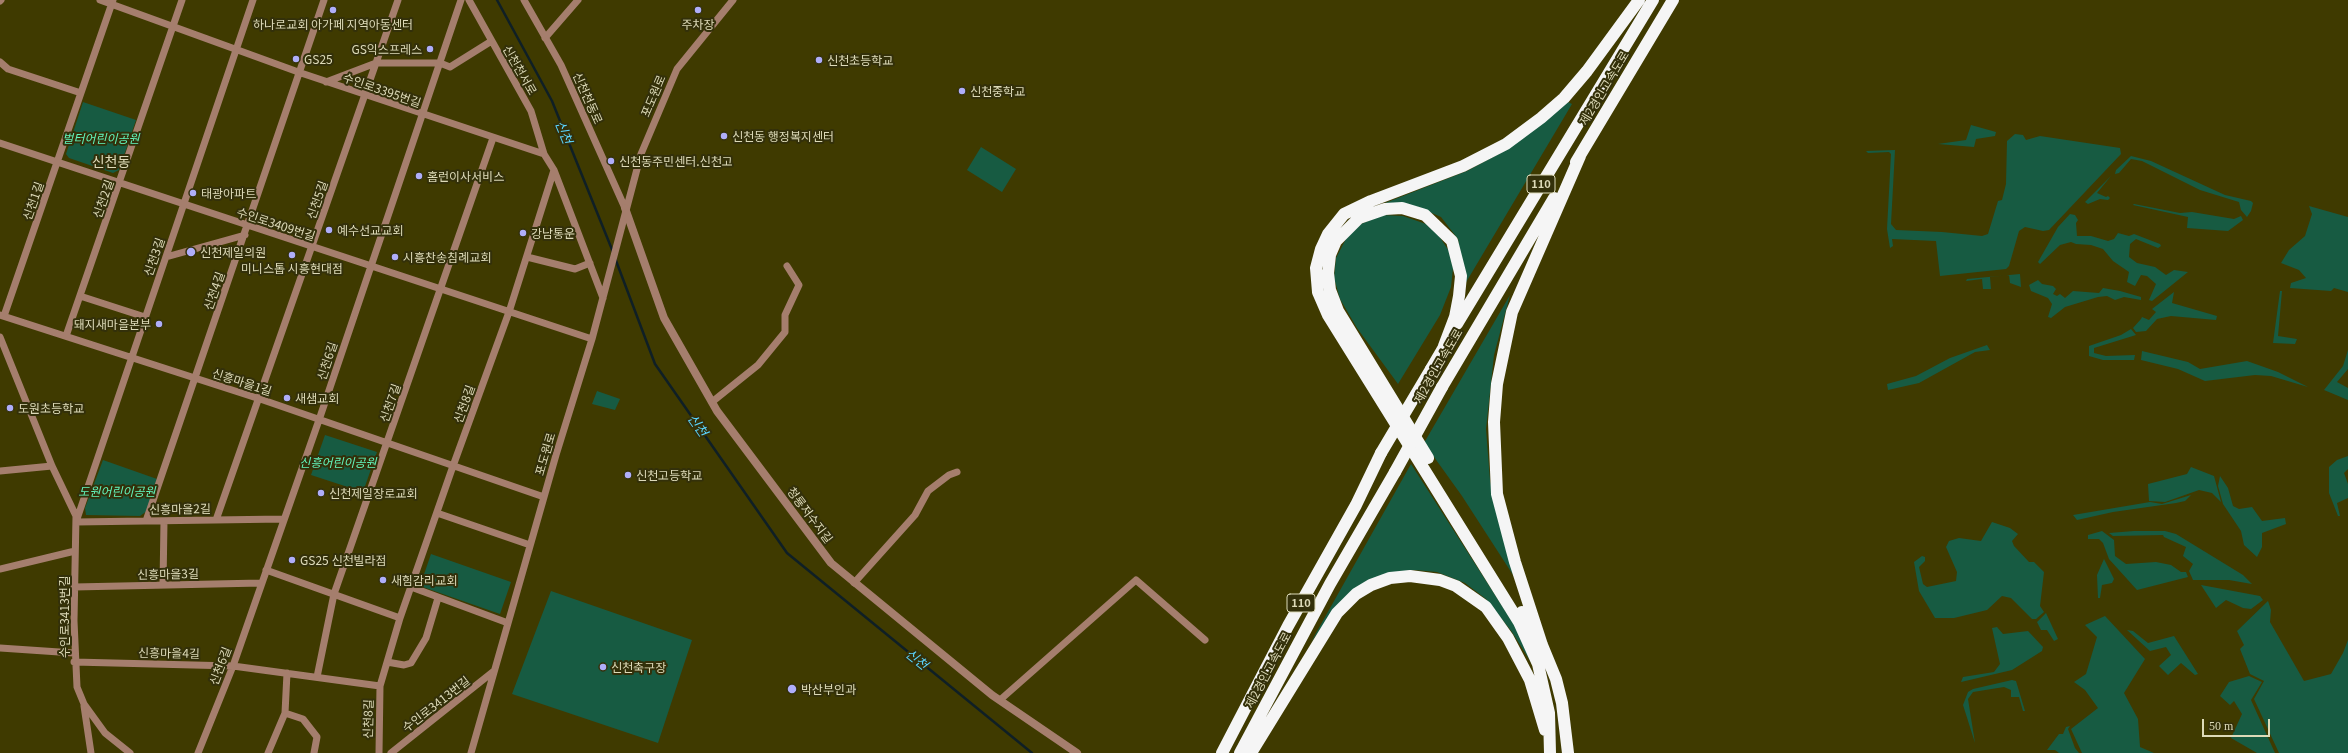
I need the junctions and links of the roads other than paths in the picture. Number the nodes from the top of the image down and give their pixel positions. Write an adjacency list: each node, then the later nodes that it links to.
1 (100, 0): 14 (street, 수인로3395번길)
2 (182, 0): 15 (street, 신천2길)
3 (253, 0): 18 (street, 신천3길)
4 (324, 0): 22 (street, 신천4길)
5 (398, 0): 20 (street, 신천5길)
6 (461, 0): 21 (street, 신천6길)
7 (469, 0): 17 (street, 신천천서로)
8 (524, 0): 16 (street, 신천천동로)
9 (578, 0): 16 (street)
10 (733, 0): 35 (street, 포도원로)
11 (1639, 0): 98 (highway)
12 (1653, 0): 53 (highway, 제2경인고속도로 / 110)
13 (1673, 0): 30 (highway, 제2경인고속도로 / 110)
14 (113, 2): 15 (street, 수인로3395번길); 24 (street, 신천1길)
15 (173, 26): 18 (street, 수인로3395번길); 33 (street, 신천2길)
16 (545, 38): 35 (street, 신천천동로)
17 (490, 42): 21 (street); 29 (street, 신천천서로)
18 (236, 50): 22 (street, 수인로3395번길); 34 (street, 신천3길)
19 (0, 62): 24 (street)
20 (376, 63): 21 (street); 23 (street); 25 (street, 신천5길)
21 (440, 64): 26 (street, 신천6길)
22 (301, 73): 23 (street, 수인로3395번길); 36 (street, 신천4길)
23 (326, 82): 25 (street, 수인로3395번길)
24 (82, 93): 31 (street, 신천1길)
25 (365, 95): 26 (street, 수인로3395번길); 38 (street, 신천5길)
26 (422, 115): 27 (street, 수인로3395번길); 43 (street, 신천6길)
27 (493, 138): 29 (street, 수인로3395번길); 44 (street, 신천7길)
28 (0, 143): 31 (street, 수인로3409번길)
29 (544, 154): 32 (street)
30 (1580, 156): 85 (highway); 109 (highway, 제2경인고속도로 / 110, bridge)
31 (58, 163): 33 (street, 수인로3409번길); 48 (street, 신천1길)
32 (554, 170): 40 (street, 신천8길); 41 (street)
33 (120, 184): 34 (street, 수인로3409번길); 46 (street, 신천2길)
34 (184, 205): 36 (street, 수인로3409번길); 39 (street, 신천3길)
35 (626, 208): 45 (street, 포도원로); 57 (street, 청룡저수지길)
36 (248, 226): 37 (street, 신천4길); 38 (street, 수인로3409번길)
37 (245, 235): 39 (street); 55 (street, 신천4길)
38 (312, 247): 43 (street, 수인로3409번길); 56 (street, 신천5길)
39 (166, 257): 49 (street, 신천3길)
40 (527, 257): 41 (street); 47 (street, 신천8길)
41 (590, 263): 45 (street)
42 (786, 266): 57 (street)
43 (370, 267): 44 (street, 수인로3409번길); 58 (street, 신천6길)
44 (440, 290): 47 (street, 수인로3409번길); 59 (street, 신천7길)
45 (604, 295): 52 (street, 포도원로)
46 (80, 296): 49 (street); 50 (street, 신천2길)
47 (509, 312): 52 (street, 수인로3409번길); 61 (street, 신천8길)
48 (2, 316): 50 (street, 신흥마을1길)
49 (145, 317): 54 (street, 신천3길)
50 (66, 336): 54 (street, 신흥마을1길)
51 (0, 337): 60 (street, 수인로3413번길)
52 (592, 340): 64 (street, 포도원로)
53 (1444, 346): 85 (highway); 108 (highway, 제2경인고속도로 / 110, bridge)
54 (131, 358): 55 (street, 신흥마을1길); 70 (street, 신천3길)
55 (196, 379): 56 (street, 신흥마을1길); 68 (street, 신천4길)
56 (258, 399): 58 (street, 신흥마을1길); 67 (street, 신천5길)
57 (712, 402): 75 (street, 청룡저수지길)
58 (319, 420): 59 (street, 신흥마을1길); 66 (street, 신천6길)
59 (388, 443): 61 (street, 신흥마을1길); 80 (street, 신천7길)
60 (52, 466): 62 (street); 70 (street, 수인로3413번길)
61 (453, 466): 64 (street, 신흥마을1길); 65 (street, 신천8길)
62 (0, 472)
63 (957, 472): 75 (street)
64 (544, 497): 71 (street, 포도원로)
65 (437, 513): 71 (street); 79 (street, 신천8길)
66 (283, 519): 67 (street, 신흥마을2길); 74 (street, 신천6길)
67 (216, 520): 69 (street, 신흥마을2길)
68 (146, 521): 69 (street, 신흥마을2길); 70 (street, 신흥마을2길)
69 (164, 521): 77 (street)
70 (76, 522): 72 (street, 수인로3413번길)
71 (530, 545): 83 (street, 포도원로)
72 (75, 551): 73 (street); 78 (street, 수인로3413번길)
73 (0, 569)
74 (266, 570): 76 (street, 신천6길); 80 (street)
75 (854, 582): 95 (street, 청룡저수지길)
76 (261, 583): 77 (street, 신흥마을3길); 90 (street, 신천6길)
77 (163, 585): 78 (street, 신흥마을3길)
78 (74, 587): 87 (street, 수인로3413번길)
79 (411, 587): 81 (street); 82 (street, 신천8길)
80 (334, 594): 82 (street); 93 (street, 신천7길)
81 (438, 598): 83 (street); 89 (street)
82 (400, 618): 89 (street, 신천8길)
83 (508, 622): 91 (street, 포도원로)
84 (1205, 640): 95 (street)
85 (1542, 645): 111 (highway)
86 (0, 648): 87 (street)
87 (74, 653): 88 (street, 수인로3413번길)
88 (74, 662): 90 (street, 신흥마을4길); 96 (street, 수인로3413번길)
89 (387, 662): 94 (street, 신천8길)
90 (233, 666): 92 (street, 신흥마을4길); 101 (street, 신천6길)
91 (495, 671): 105 (street, 수인로3413번길); 106 (street, 포도원로)
92 (287, 673): 93 (street, 신흥마을4길); 97 (street)
93 (317, 677): 94 (street, 신흥마을4길)
94 (380, 686): 104 (street, 신천8길)
95 (1000, 700): 107 (street, 청룡저수지길)
96 (84, 704): 99 (street); 100 (street, 수인로3413번길)
97 (285, 713): 102 (street); 103 (street)
98 (1551, 750): 110 (highway)
99 (91, 753)
100 (130, 753)
101 (198, 753)
102 (268, 753)
103 (314, 753)
104 (379, 753)
105 (391, 753)
106 (471, 753)
107 (1076, 753)
108 (1222, 753)
109 (1240, 753)
110 (1251, 753)
111 (1568, 753)

